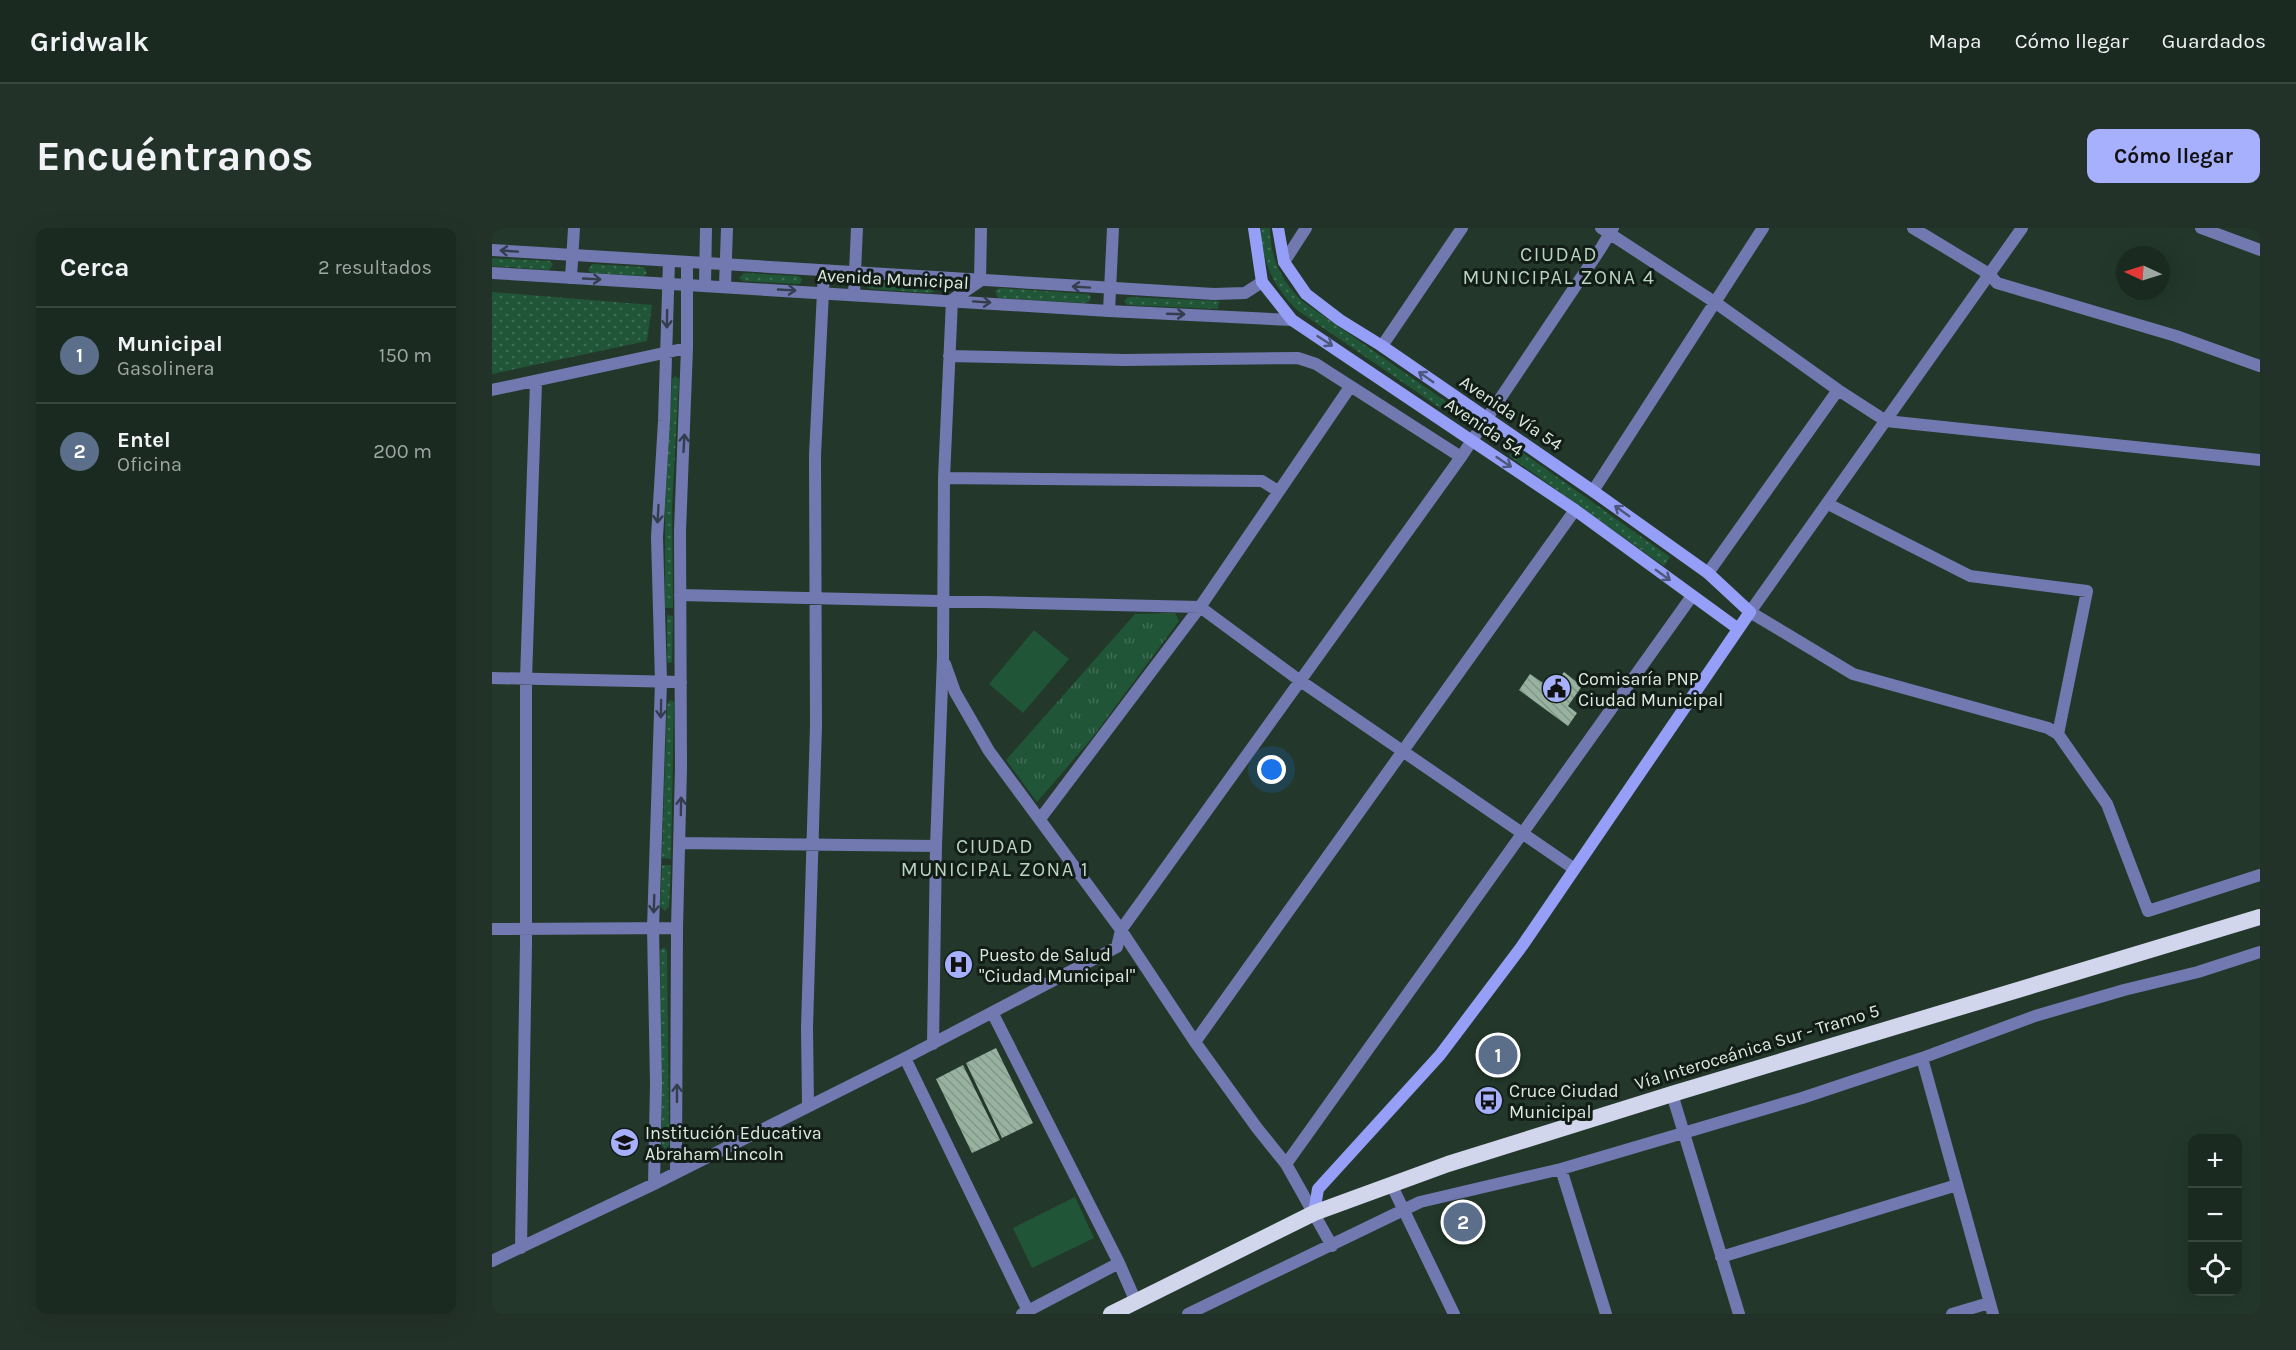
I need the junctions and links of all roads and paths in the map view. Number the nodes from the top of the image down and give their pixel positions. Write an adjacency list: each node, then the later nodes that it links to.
1 (574, 228): 18 (street)
2 (706, 228): 22 (street)
3 (727, 228): 23 (street)
4 (857, 228): 26 (street)
5 (981, 228): 29 (street)
6 (1113, 228): 35 (street)
7 (1254, 228): 30 (main road, Avenida 54)
8 (1278, 228): 21 (main road, Avenida Vía 54)
9 (1306, 228): 21 (street)
10 (1462, 228): 42 (street)
11 (1763, 228): 39 (street)
12 (1913, 228): 27 (street)
13 (2022, 228): 27 (street)
14 (2201, 228): 17 (street)
15 (1608, 230): 39 (street); 51 (street)
16 (492, 250): 18 (street, Avenida Municipal, one-way to 16)
17 (2260, 250)
18 (572, 256): 19 (street, Avenida Municipal); 28 (street)
19 (669, 261): 20 (street, Avenida Municipal); 31 (street)
20 (687, 262): 22 (street, Avenida Municipal); 32 (street)
21 (1284, 262): 42 (main road, Avenida Vía 54)
22 (705, 263): 23 (street, Avenida Municipal); 33 (street)
23 (726, 264): 24 (street, Avenida Municipal); 34 (street)
24 (824, 271): 26 (street, Avenida Municipal); 36 (street)
25 (492, 273): 28 (street, Avenida Municipal)
26 (856, 273): 29 (street, Avenida Municipal); 37 (street)
27 (1989, 274): 46 (street); 52 (street)
28 (571, 278): 31 (street, Avenida Municipal, one-way to 31)
29 (980, 281): 35 (street, Avenida Municipal, one-way to 29); 38 (street)
30 (1262, 282): 35 (street, Avenida Municipal); 41 (main road, Avenida 54)
31 (668, 284): 32 (street, Avenida Municipal); 44 (street, one-way to 44)
32 (687, 285): 33 (street, Avenida Municipal); 43 (street)
33 (705, 285): 34 (street, Avenida Municipal)
34 (725, 286): 36 (street, Avenida Municipal, one-way to 36)
35 (1110, 289): 40 (street)
36 (823, 292): 37 (street, Avenida Municipal); 64 (street)
37 (854, 294): 38 (street, Avenida Municipal)
38 (952, 300): 40 (street, Avenida Municipal, one-way to 40); 45 (street)
39 (1716, 303): 50 (street); 58 (street)
40 (1109, 311): 41 (street, Avenida Municipal, one-way to 41)
41 (1292, 320): 53 (main road, Avenida 54, one-way to 53)
42 (1382, 346): 51 (main road, Avenida Vía 54, one-way to 42)
43 (687, 348): 44 (street); 62 (street, one-way to 43)
44 (666, 352): 47 (street); 73 (street, one-way to 73)
45 (950, 356): 48 (street); 56 (street)
46 (2260, 366)
47 (536, 382): 49 (street); 71 (street)
48 (1350, 387): 54 (street); 57 (street)
49 (492, 390)
50 (1838, 390): 52 (street); 61 (street)
51 (1487, 419): 53 (street); 58 (main road, Avenida Vía 54)
52 (1886, 421): 55 (street); 59 (street)
53 (1472, 441): 54 (street); 60 (main road, Avenida 54, one-way to 60)
54 (1461, 457): 72 (street)
55 (2260, 460)
56 (944, 478): 57 (street); 65 (street)
57 (1278, 491): 66 (street)
58 (1593, 491): 61 (main road, Avenida Vía 54, one-way to 58)
59 (1828, 504): 67 (street); 75 (street)
60 (1575, 510): 63 (main road, Avenida 54, one-way to 63); 76 (street)
61 (1708, 573): 67 (main road, Avenida Vía 54)
62 (680, 595): 64 (street); 74 (street)
63 (1692, 596): 68 (main road, Avenida 54); 78 (street)
64 (815, 599): 65 (street); 80 (street)
65 (944, 600): 66 (street); 69 (street)
66 (1200, 607): 72 (street); 77 (street)
67 (1750, 612): 68 (main road); 75 (street)
68 (1737, 628): 82 (main road)
69 (943, 657): 77 (street); 81 (street)
70 (492, 678): 71 (street)
71 (526, 679): 73 (street); 85 (street)
72 (1299, 680): 76 (street); 89 (street)
73 (661, 682): 74 (street); 86 (street, one-way to 86)
74 (681, 682): 79 (street, one-way to 74)
75 (2058, 734): 83 (street)
76 (1403, 751): 78 (street); 92 (street)
77 (1041, 819): 89 (street)
78 (1523, 835): 82 (street); 99 (street)
79 (680, 843): 80 (street); 87 (street)
80 (813, 846): 81 (street); 97 (street)
81 (936, 846): 93 (street)
82 (1574, 868): 106 (main road)
83 (2260, 875)
84 (2260, 917): 96 (highway, Vía Interoceánica Sur - Tramo 5)
85 (526, 928): 86 (street); 88 (street); 108 (street)
86 (653, 928): 87 (street); 102 (street)
87 (677, 928): 101 (street, one-way to 87)
88 (492, 929)
89 (1122, 930): 91 (street); 92 (street)
90 (2260, 952): 95 (street)
91 (993, 1014): 93 (street); 111 (street)
92 (1195, 1042): 99 (street)
93 (933, 1044): 94 (street)
94 (906, 1058): 97 (street); 114 (street)
95 (1922, 1058): 98 (street); 103 (street)
96 (1672, 1094): 98 (street); 104 (highway, Vía Interoceánica Sur - Tramo 5)
97 (808, 1106): 101 (street)
98 (1683, 1133): 100 (street); 109 (street)
99 (1286, 1164): 106 (street)
100 (1561, 1169): 105 (street); 118 (street)
101 (676, 1173): 102 (street)
102 (654, 1184): 108 (street)
103 (1957, 1185): 109 (street); 113 (street)
104 (1392, 1186): 105 (street); 106 (highway, Vía Interoceánica Sur - Tramo 5)
105 (1405, 1210): 107 (street); 117 (street)
106 (1314, 1213): 107 (street); 112 (highway, Vía Interoceánica Sur - Tramo 5)
107 (1332, 1246): 116 (street)
108 (521, 1248): 110 (street)
109 (1721, 1257): 119 (street)
110 (492, 1261)
111 (1119, 1263): 112 (street); 114 (street)
112 (1136, 1302): 115 (highway, Vía Interoceánica Sur - Tramo 5)
113 (1991, 1308): 120 (street)
114 (1025, 1312)
115 (1111, 1314)
116 (1188, 1314)
117 (1454, 1314)
118 (1606, 1314)
119 (1738, 1314)
120 (1952, 1314)

